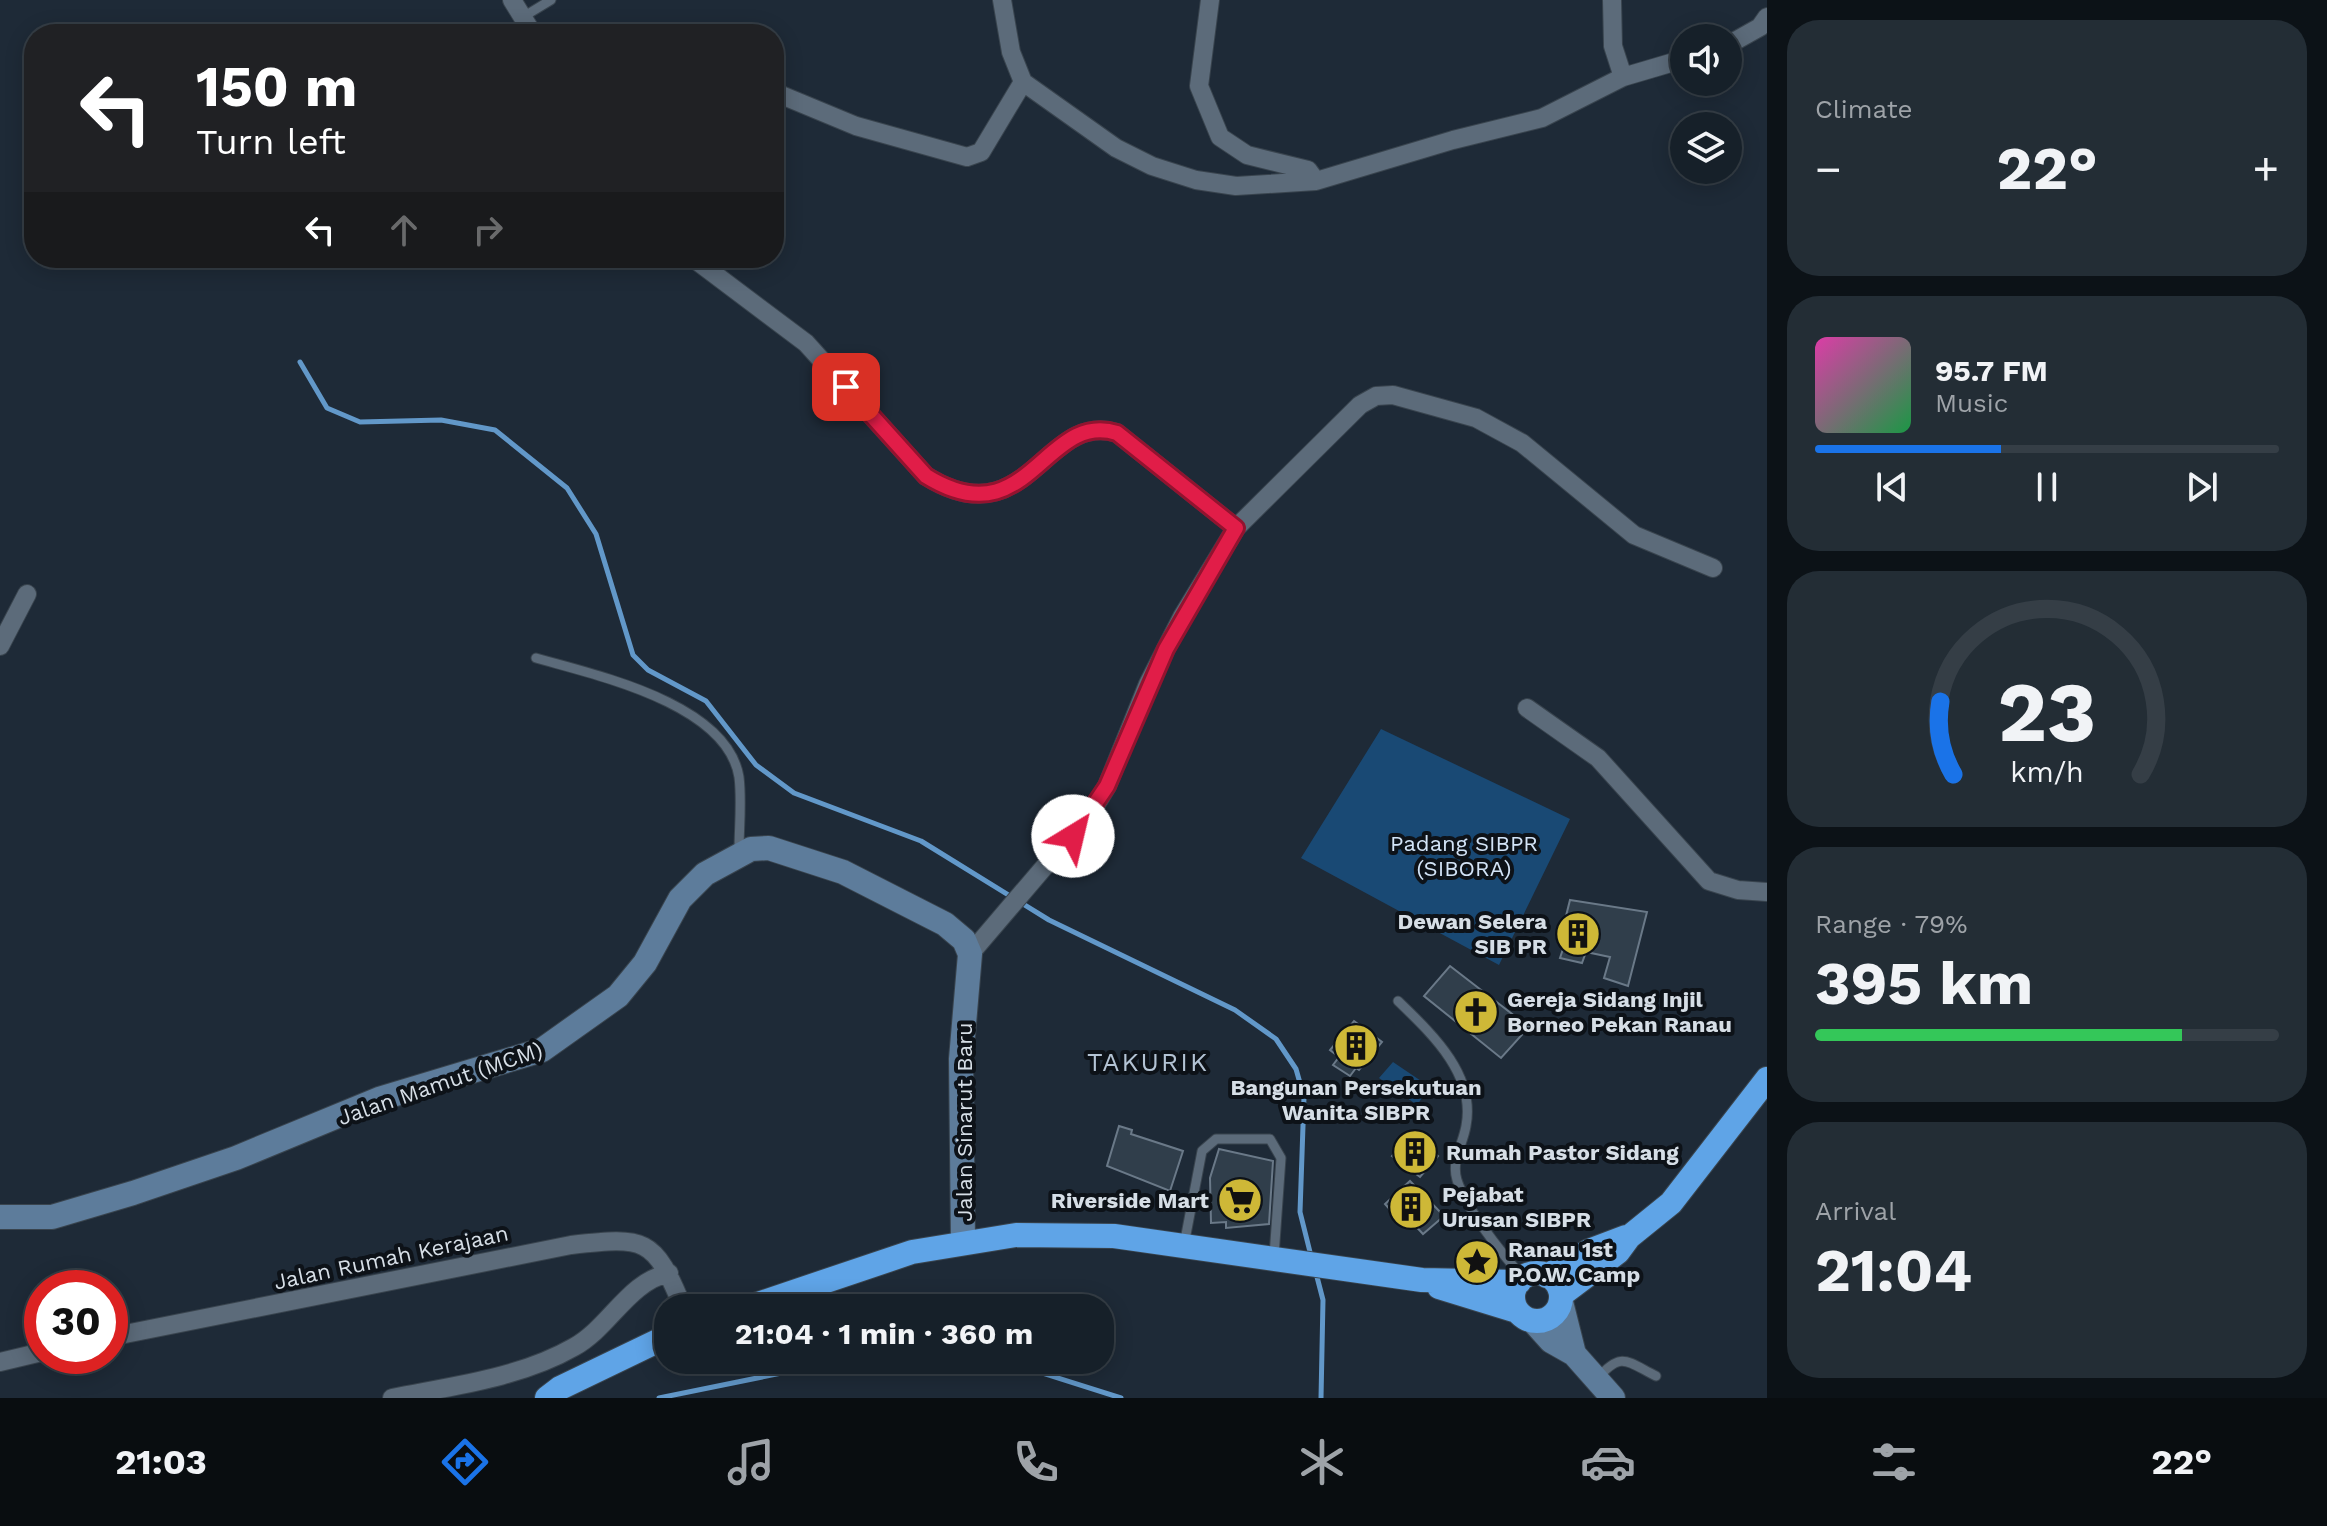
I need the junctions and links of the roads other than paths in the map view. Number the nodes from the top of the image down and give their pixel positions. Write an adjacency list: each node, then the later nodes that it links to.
1 (512, 0): 6 (street)
2 (551, 0): 6 (lane)
3 (1002, 0): 12 (street)
4 (1210, 0): 14 (street)
5 (1612, 0): 11 (street)
6 (523, 17): 7 (street)
7 (527, 24)
8 (1765, 24): 9 (street)
9 (1742, 37)
10 (1670, 63): 11 (street)
11 (1623, 77): 14 (street)
12 (1023, 82): 13 (street); 14 (street)
13 (784, 96)
14 (1316, 181)
15 (706, 268): 16 (street)
16 (1236, 528): 17 (street); 24 (street)
17 (1713, 568)
18 (27, 594): 19 (street)
19 (0, 646)
20 (536, 658): 22 (lane)
21 (1527, 708): 23 (street)
22 (739, 854): 24 (street, Jalan Mamut (MCM)); 27 (street, Jalan Mamut (MCM))
23 (1767, 892)
24 (970, 954): 28 (street, Jalan Sinarut Baru)
25 (1398, 1001): 33 (lane)
26 (1767, 1079): 33 (highway)
27 (0, 1217)
28 (963, 1242): 29 (highway); 35 (highway)
29 (1184, 1245): 30 (highway); 30 (lane)
30 (1281, 1257): 32 (highway)
31 (669, 1273): 34 (street, Jalan Rumah Kerajaan); 37 (street, Jalan Rumah Kerajaan); 44 (street)
32 (1422, 1280): 33 (highway); 36 (highway)
33 (1542, 1286): 36 (highway); 36 (highway); 39 (street)
34 (677, 1294)
35 (788, 1294)
36 (1525, 1316): 39 (street)
37 (128, 1333)
38 (654, 1343): 45 (highway)
39 (1574, 1354): 43 (street)
40 (24, 1356): 41 (street)
41 (0, 1362)
42 (1656, 1376): 43 (lane)
43 (1597, 1379): 46 (street)
44 (392, 1398)
45 (547, 1398)
46 (1613, 1398)

